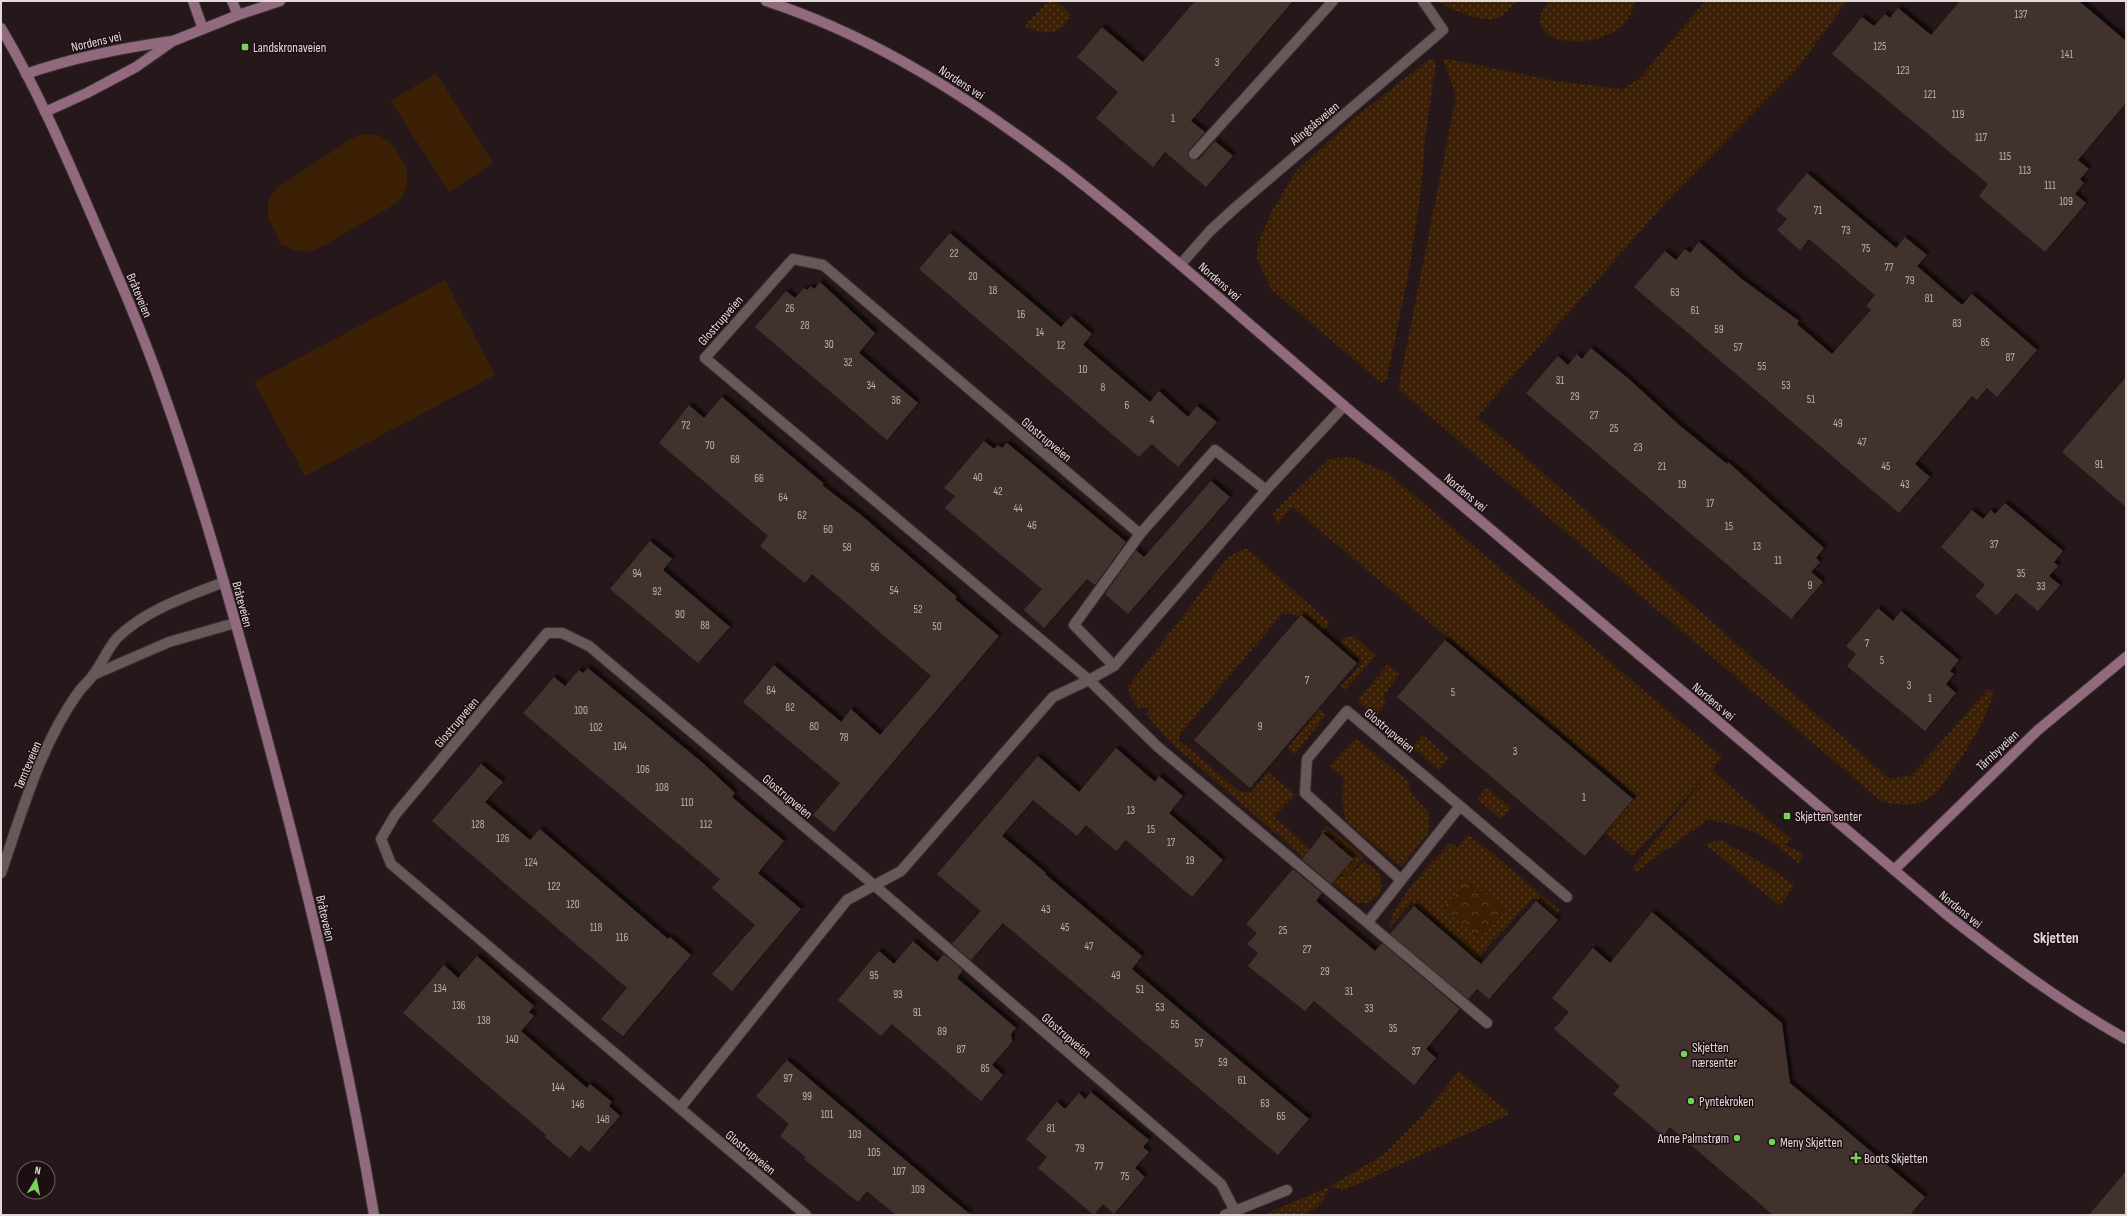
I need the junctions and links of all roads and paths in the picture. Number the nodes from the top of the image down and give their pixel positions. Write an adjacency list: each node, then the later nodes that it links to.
1 (193, 1): 9 (street)
2 (232, 1): 7 (street)
3 (280, 1): 7 (street, Nordens vei)
4 (766, 1): 14 (street, Nordens vei)
5 (1333, 1): 13 (street)
6 (1423, 1): 14 (street, Alingsåsveien)
7 (238, 15): 9 (street, Nordens vei)
8 (1, 28): 11 (street, Bråteveien)
9 (203, 28): 10 (street, Nordens vei)
10 (173, 41): 11 (street, Nordens vei); 12 (street, Nordens vei)
11 (26, 74): 12 (street, Bråteveien)
12 (44, 112): 18 (street, Bråteveien)
13 (1194, 154)
14 (1181, 264): 15 (street, Nordens vei)
15 (1344, 406): 16 (street); 25 (street, Nordens vei)
16 (1266, 490): 17 (street); 21 (street)
17 (1140, 534): 21 (street); 23 (street, Glostrupveien)
18 (224, 582): 19 (street, Bråteveien); 22 (street, Tømteveien)
19 (236, 624): 22 (street, Tømteveien); 36 (street, Bråteveien)
20 (2126, 657): 25 (street, Tårnbyveien)
21 (1114, 666): 23 (street)
22 (93, 675): 26 (street, Tømteveien)
23 (1089, 680): 28 (street); 30 (street, Glostrupveien)
24 (1460, 806): 27 (street); 27 (street, Glostrupveien); 29 (street, Glostrupveien)
25 (1894, 870): 32 (street, Nordens vei)
26 (1, 873)
27 (1401, 880): 30 (street)
28 (874, 885): 33 (street); 33 (street, Glostrupveien); 35 (street, Glostrupveien)
29 (1567, 897)
30 (1368, 922): 31 (street, Glostrupveien)
31 (1487, 1023)
32 (2126, 1039)
33 (680, 1108): 37 (street, Glostrupveien)
34 (1287, 1190): 35 (street)
35 (1235, 1210): 38 (street)
36 (374, 1215)
37 (806, 1215)
38 (1224, 1215)

